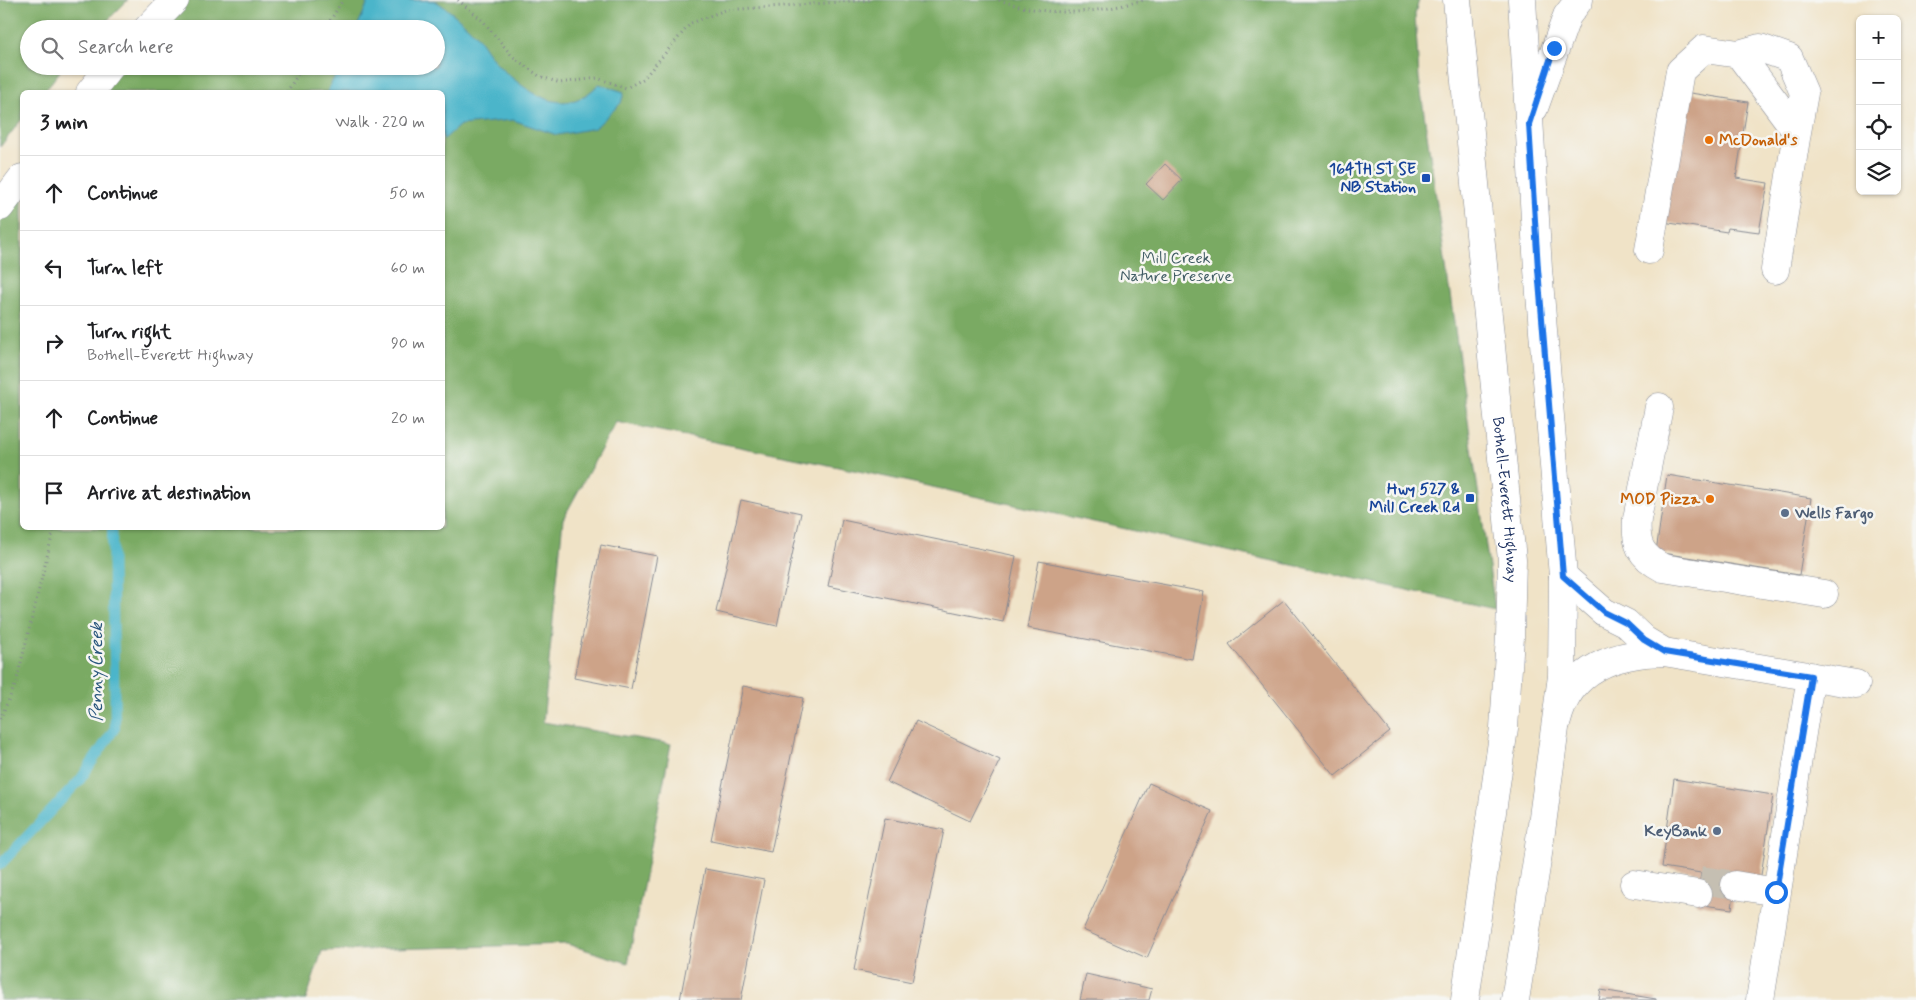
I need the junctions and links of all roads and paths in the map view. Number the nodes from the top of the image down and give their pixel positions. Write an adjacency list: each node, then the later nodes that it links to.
1 (175, 0): 12 (main road)
2 (343, 0): 13 (path)
3 (458, 0): 11 (path)
4 (810, 0): 11 (path)
5 (870, 0): 11 (path)
6 (999, 0): 7 (path)
7 (1144, 0)
8 (1457, 0): 38 (main road, Bothell-Everett Highway)
9 (1522, 0): 19 (main road)
10 (1579, 0): 19 (main road)
11 (810, 5)
12 (156, 20)
13 (331, 20)
14 (1739, 54): 20 (main road); 20 (main road); 23 (main road)
15 (104, 75): 17 (main road)
16 (298, 75): 18 (path)
17 (92, 90)
18 (289, 90)
19 (1529, 124): 27 (main road)
20 (1797, 132): 24 (main road)
21 (20, 181): 22 (main road)
22 (0, 207)
23 (1649, 250)
24 (1775, 270)
25 (1659, 407): 28 (main road)
26 (54, 530): 32 (path)
27 (1563, 576): 29 (main road); 33 (main road)
28 (1824, 594)
29 (1664, 652): 30 (main road); 33 (main road)
30 (1811, 676): 31 (main road); 37 (main road)
31 (1856, 684)
32 (0, 719)
33 (1557, 724): 39 (main road)
34 (1635, 877): 35 (main road)
35 (1699, 887)
36 (1734, 892): 37 (main road)
37 (1775, 899): 40 (main road)
38 (1464, 1000)
39 (1514, 1000)
40 (1760, 1000)

